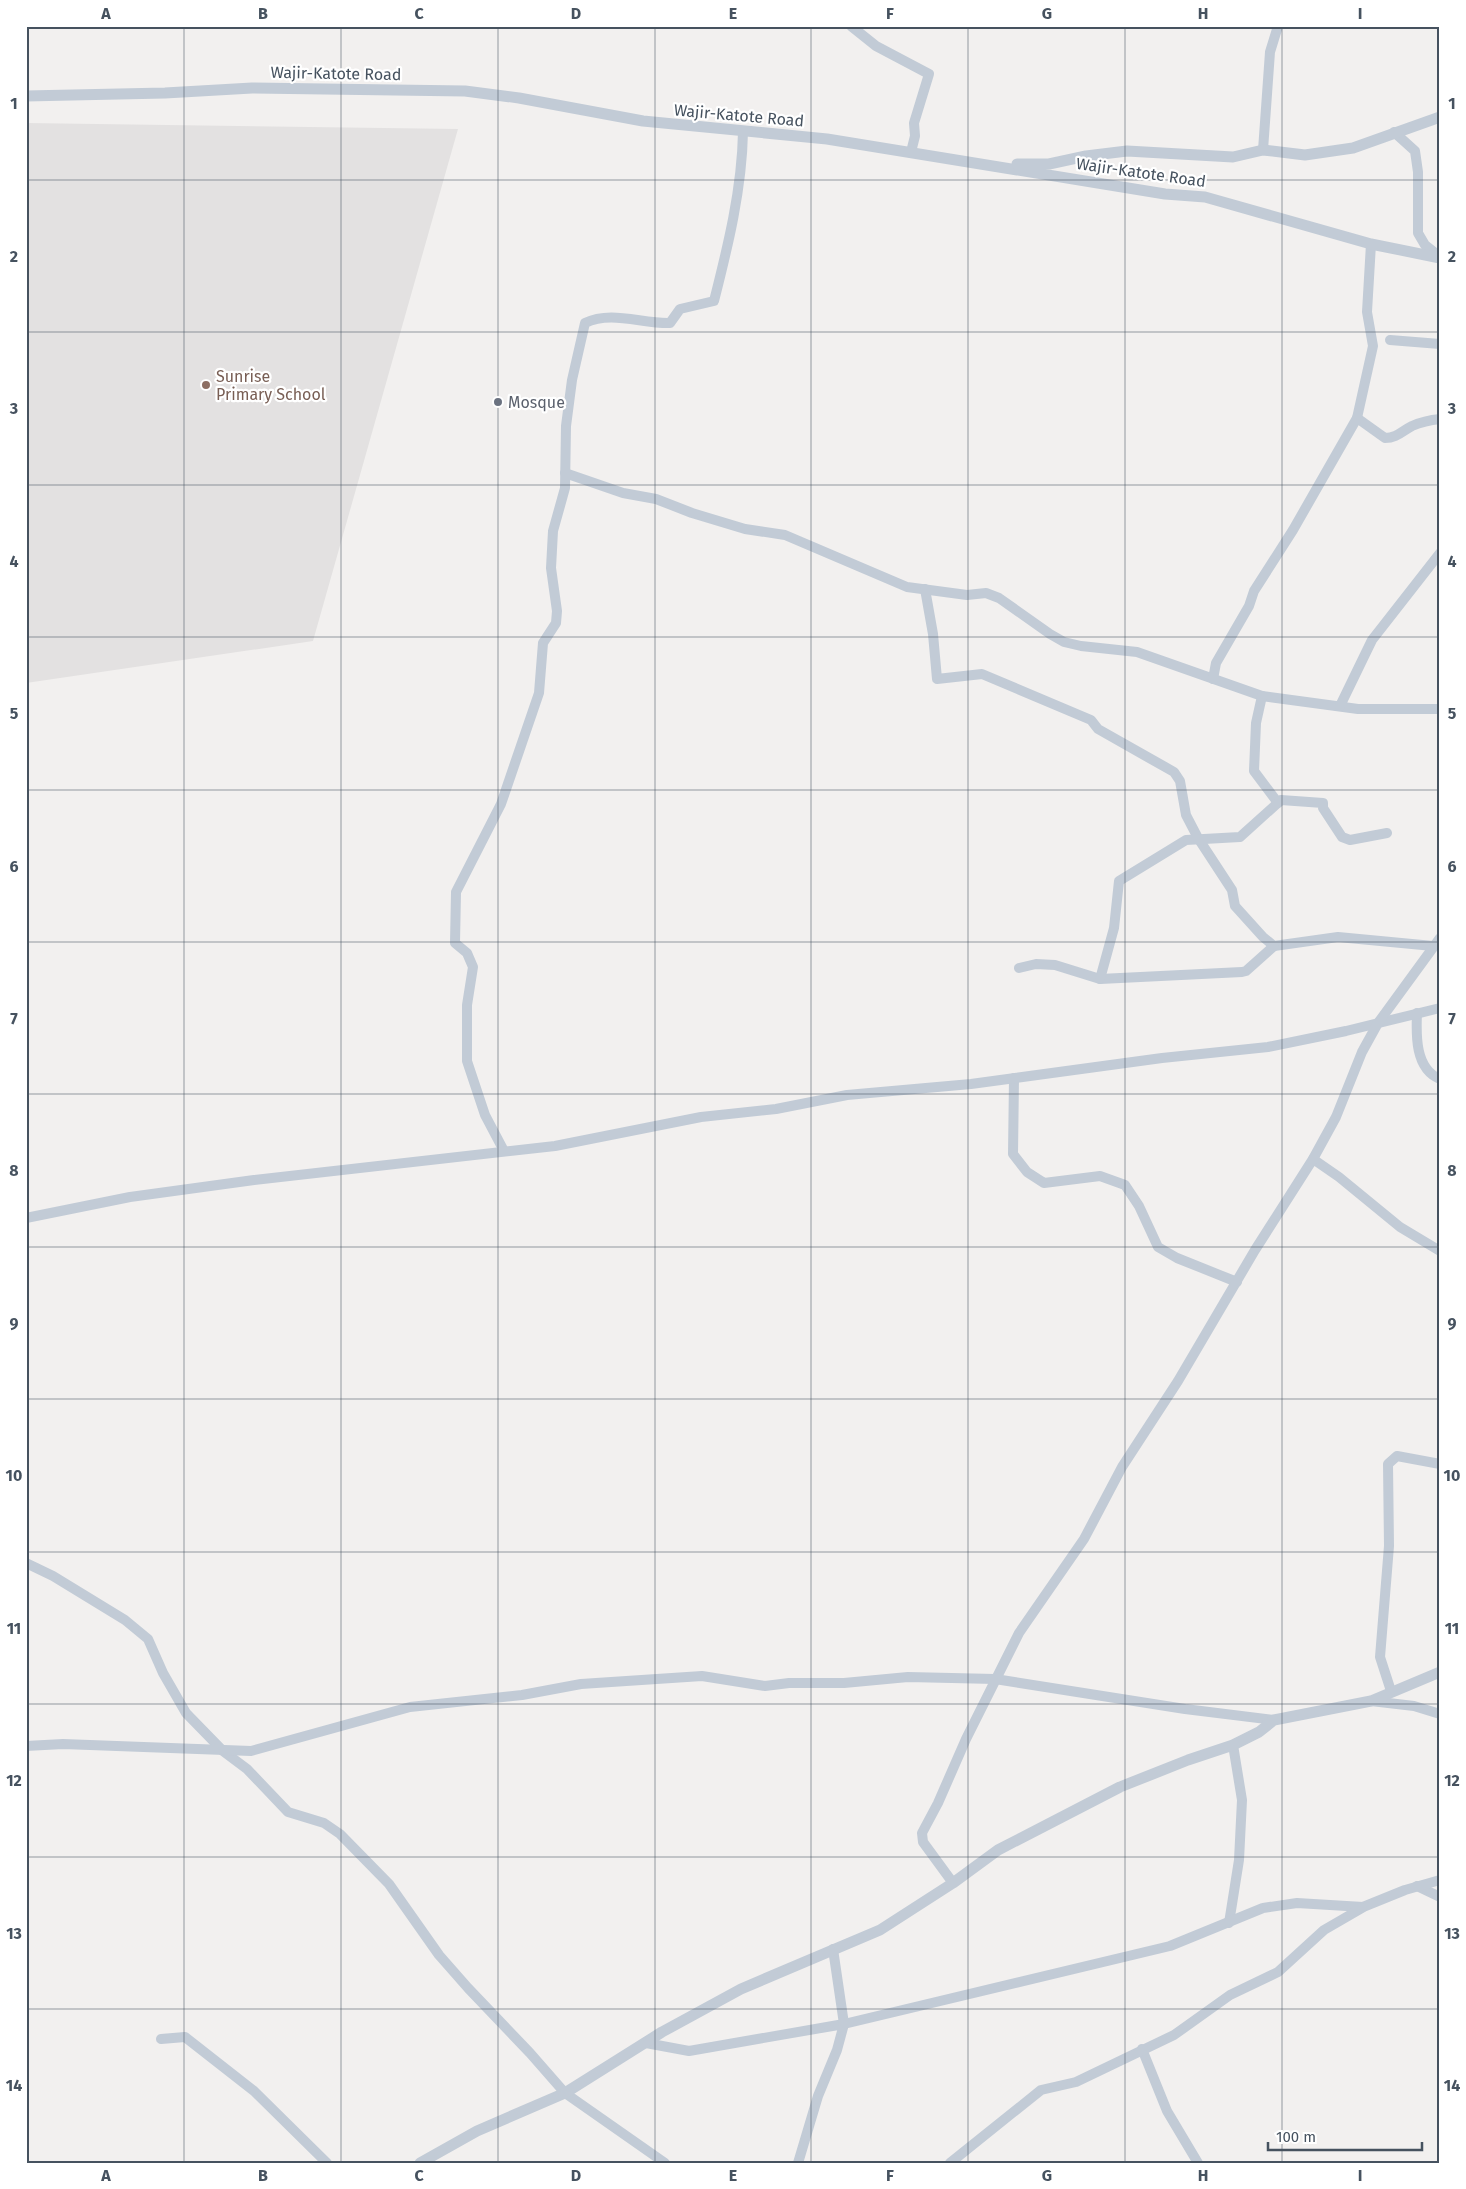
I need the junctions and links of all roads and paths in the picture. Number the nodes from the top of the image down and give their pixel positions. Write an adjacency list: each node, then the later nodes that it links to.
1 (851, 26): 8 (street)
2 (1278, 26): 7 (street)
3 (26, 96): 5 (street, Wajir-Katote Road)
4 (1440, 117): 6 (street)
5 (743, 132): 8 (street, Wajir-Katote Road); 16 (street)
6 (1394, 132): 7 (street); 11 (street)
7 (1263, 150): 9 (street)
8 (911, 152): 9 (street, Wajir-Katote Road)
9 (973, 163): 10 (street, Wajir-Katote Road)
10 (1371, 244): 11 (street, Wajir-Katote Road); 14 (street)
11 (1440, 258)
12 (1390, 340): 13 (street)
13 (1440, 344)
14 (1357, 418): 15 (street); 19 (street)
15 (1440, 419)
16 (565, 473): 18 (street); 35 (street)
17 (1440, 553): 21 (street)
18 (925, 589): 19 (street); 25 (street)
19 (1213, 678): 20 (street)
20 (1262, 696): 21 (street); 23 (street)
21 (1340, 706): 22 (street)
22 (1440, 709)
23 (1278, 803): 24 (street); 25 (street)
24 (1387, 833)
25 (1198, 838): 27 (street); 29 (street)
26 (1436, 942): 27 (street); 32 (street)
27 (1274, 946): 29 (street)
28 (1018, 968): 29 (street)
29 (1100, 979)
30 (1440, 1008): 31 (street)
31 (1417, 1014): 32 (street); 34 (street)
32 (1378, 1023): 33 (street); 36 (street)
33 (1014, 1078): 35 (street); 39 (street)
34 (1440, 1078)
35 (504, 1151): 37 (street)
36 (1313, 1159): 38 (street); 39 (street)
37 (26, 1218)
38 (1440, 1251)
39 (1237, 1282): 43 (street)
40 (1440, 1464): 44 (street)
41 (26, 1563): 50 (street)
42 (1440, 1672): 44 (street)
43 (995, 1679): 47 (street); 50 (street); 52 (street)
44 (1391, 1691): 45 (street)
45 (1371, 1701): 46 (street); 47 (street)
46 (1440, 1714)
47 (1274, 1720): 48 (street)
48 (1233, 1745): 52 (street); 56 (street)
49 (26, 1746): 50 (street)
50 (223, 1751): 62 (street)
51 (1440, 1880): 53 (street)
52 (953, 1882): 57 (street)
53 (1417, 1886): 54 (street); 55 (street)
54 (1440, 1897)
55 (1363, 1907): 56 (street); 61 (street)
56 (1229, 1923): 58 (street)
57 (833, 1949): 58 (street); 60 (street)
58 (844, 2024): 60 (street); 66 (street)
59 (161, 2039): 63 (street)
60 (646, 2043): 62 (street)
61 (1142, 2049): 67 (street); 68 (street)
62 (565, 2093): 64 (street); 65 (street)
63 (327, 2163)
64 (420, 2163)
65 (665, 2163)
66 (798, 2163)
67 (950, 2163)
68 (1198, 2163)

